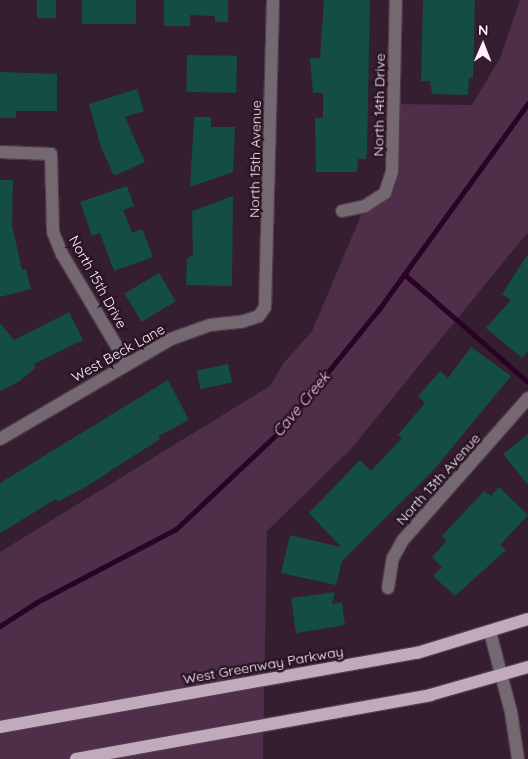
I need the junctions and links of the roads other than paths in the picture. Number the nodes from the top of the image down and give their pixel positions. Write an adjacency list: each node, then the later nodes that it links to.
1 (273, 0): 5 (street, North 15th Avenue)
2 (396, 0): 4 (street, North 14th Drive)
3 (0, 152): 6 (street, North 15th Drive)
4 (342, 211)
5 (259, 316): 6 (street, West Beck Lane)
6 (126, 362): 8 (street, West Beck Lane)
7 (528, 398): 9 (street, North 13th Avenue)
8 (0, 439)
9 (388, 588)
10 (528, 620): 11 (main road, West Greenway Parkway)
11 (490, 632): 13 (street); 14 (main road, West Greenway Parkway)
12 (528, 667): 13 (main road)
13 (502, 678): 15 (main road); 16 (street)
14 (0, 727)
15 (76, 759)
16 (518, 759)

